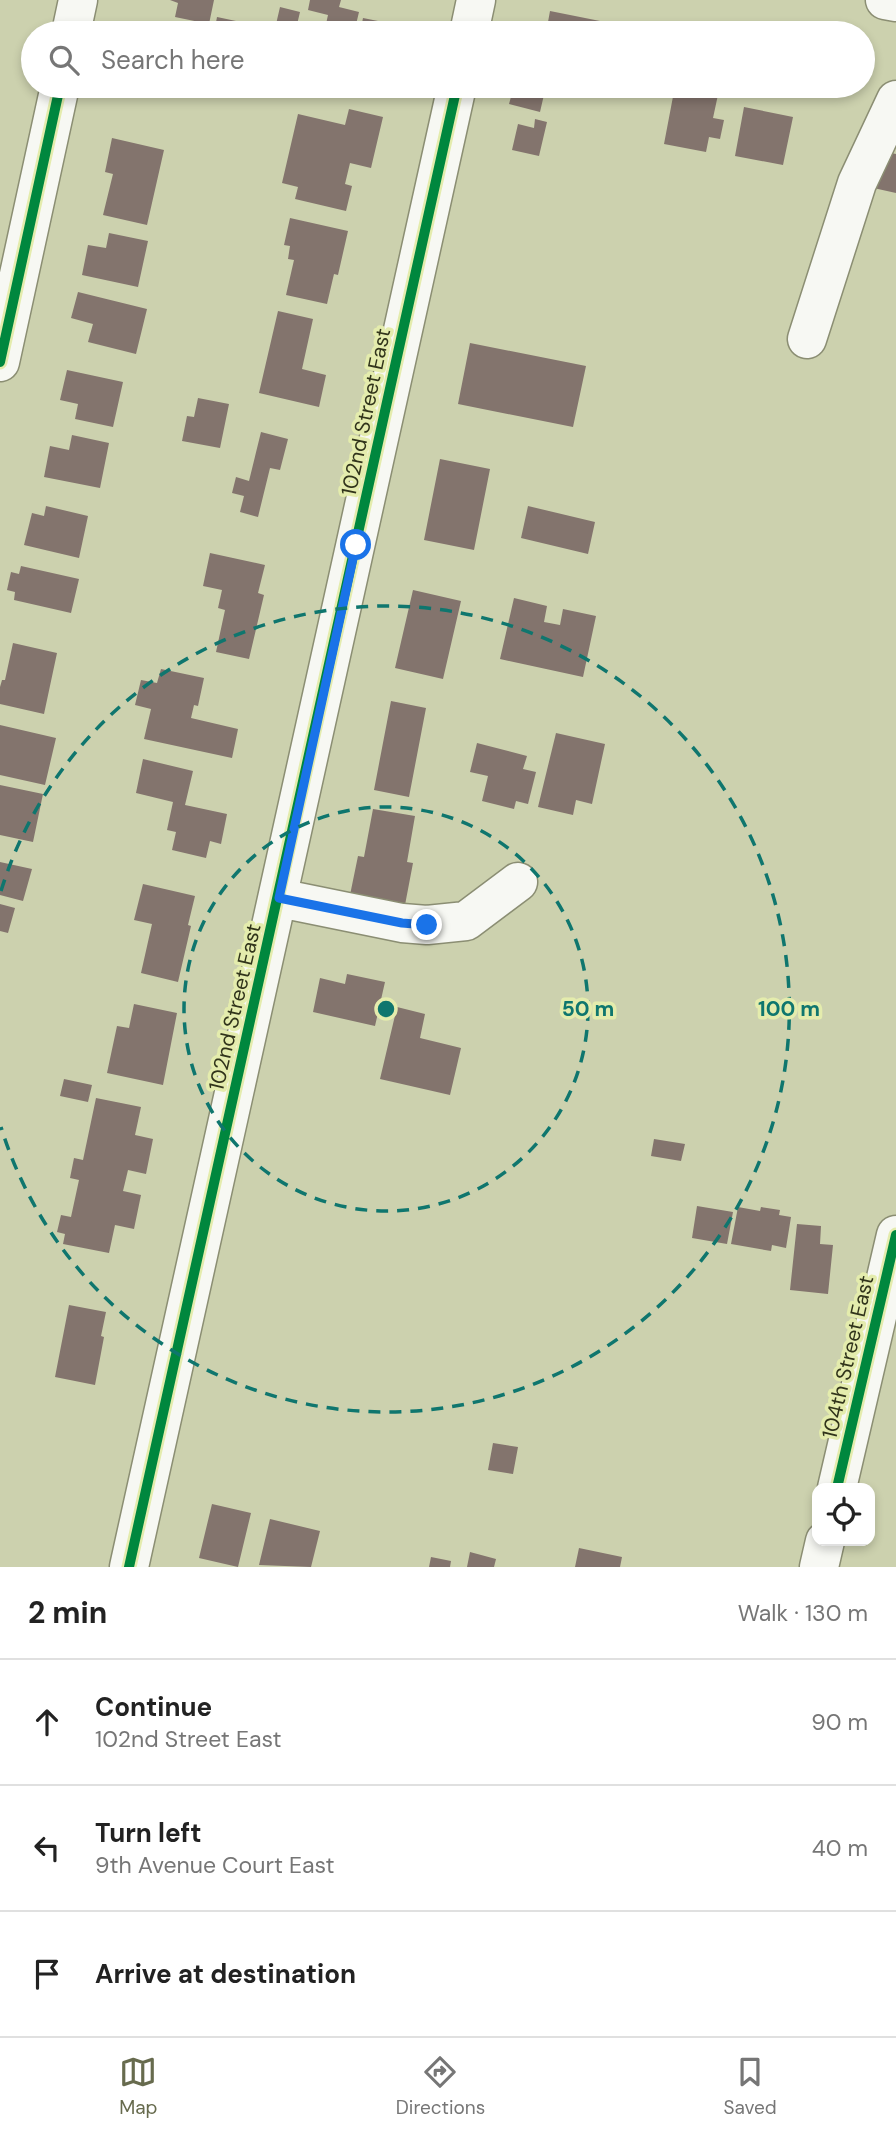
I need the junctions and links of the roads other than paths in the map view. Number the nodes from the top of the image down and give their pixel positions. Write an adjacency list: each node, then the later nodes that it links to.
1 (78, 0): 5 (street)
2 (476, 0): 6 (street)
3 (885, 0): 4 (street)
4 (896, 2)
5 (74, 21)
6 (472, 21)
7 (57, 98): 11 (street)
8 (454, 98): 13 (street, 102nd Street East)
9 (896, 100): 10 (street)
10 (807, 339)
11 (0, 362)
12 (518, 882): 13 (street)
13 (279, 898): 17 (street, 102nd Street East)
14 (896, 1235): 15 (street, 104th Street East)
15 (838, 1483)
16 (824, 1546): 18 (street)
17 (129, 1567)
18 (819, 1567)

